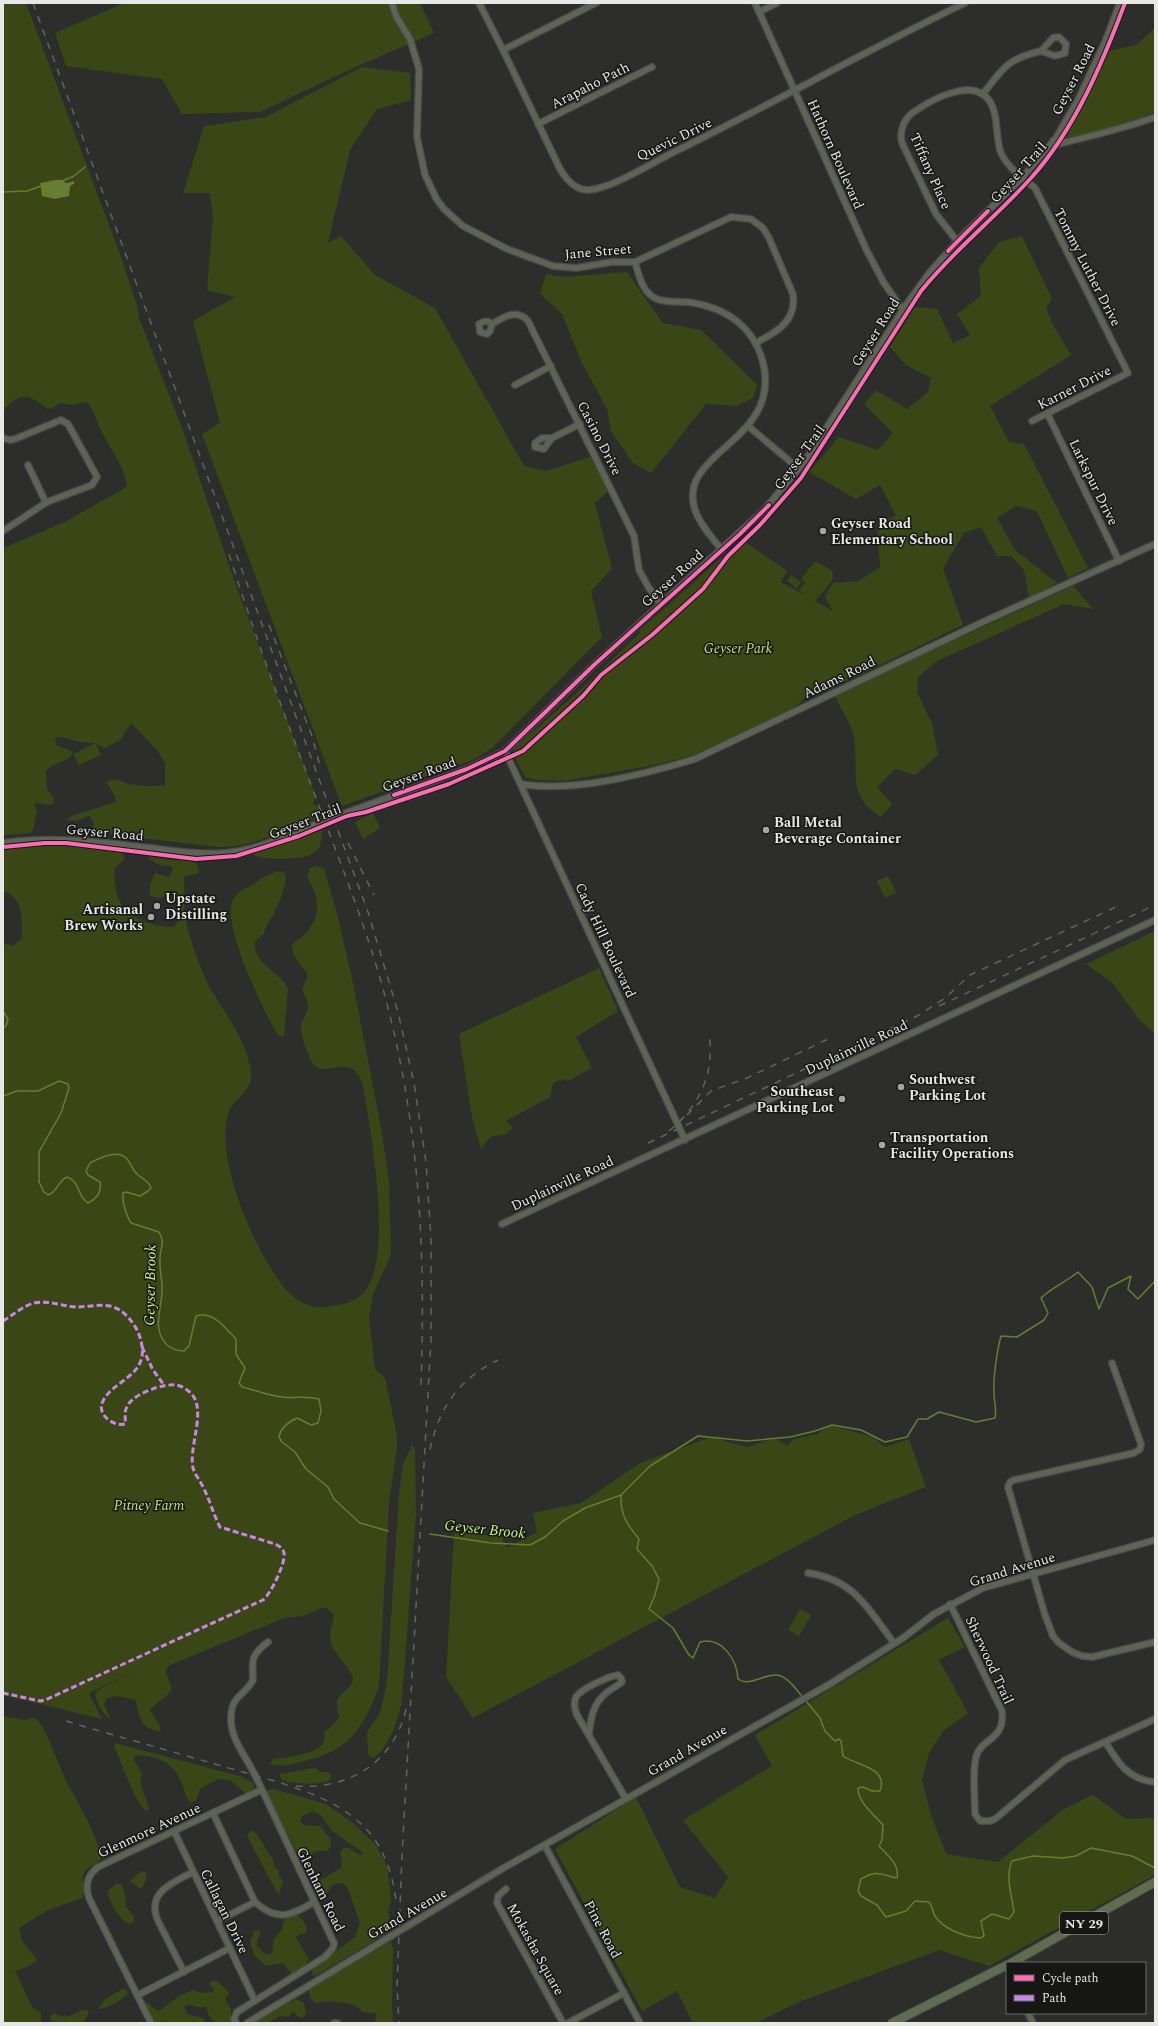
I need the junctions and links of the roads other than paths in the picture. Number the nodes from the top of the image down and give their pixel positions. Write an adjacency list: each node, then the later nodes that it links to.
1 (392, 3): 19 (street, Jane Street)
2 (479, 3): 9 (street, Quevic Drive)
3 (596, 3): 9 (street)
4 (754, 3): 8 (street, Hathorn Boulevard)
5 (777, 3): 8 (street)
6 (965, 3): 12 (street, Quevic Drive)
7 (1120, 3): 16 (street, Geyser Road)
8 (759, 12): 12 (street, Hathorn Boulevard)
9 (503, 50): 15 (street, Quevic Drive)
10 (1041, 51): 10 (street); 13 (street)
11 (652, 67): 15 (street, Arapaho Path)
12 (794, 91): 15 (street, Quevic Drive); 20 (street, Hathorn Boulevard)
13 (982, 94): 17 (street); 18 (street, Tiffany Place)
14 (1155, 117): 16 (street)
15 (538, 124)
16 (1052, 141): 17 (street, Geyser Road)
17 (1022, 178): 18 (street, Geyser Road); 24 (street, Tommy Luther Drive)
18 (957, 241): 20 (street, Geyser Road)
19 (635, 262): 22 (street); 22 (street, Jane Street)
20 (903, 310): 33 (street, Geyser Road)
21 (492, 324): 23 (street, Casino Drive)
22 (755, 342): 29 (street)
23 (551, 366): 25 (street); 28 (street, Casino Drive)
24 (1128, 373): 26 (street, Karner Drive)
25 (515, 385)
26 (1048, 414): 27 (street, Karner Drive); 38 (street, Larkspur Drive)
27 (1032, 421)
28 (580, 424): 31 (street); 39 (street, Casino Drive)
29 (748, 426): 33 (street); 37 (street)
30 (3, 438): 34 (street)
31 (552, 438)
32 (28, 465): 34 (street)
33 (799, 469): 37 (street, Geyser Road)
34 (46, 503): 35 (street)
35 (3, 531)
36 (1155, 544): 38 (street, Adams Road)
37 (722, 550): 39 (street, Geyser Road)
38 (1119, 561): 41 (street, Adams Road)
39 (661, 604): 40 (street, Geyser Road)
40 (505, 751): 41 (street, Cady Hill Boulevard); 42 (street, Geyser Road, bridge)
41 (521, 784): 44 (street, Cady Hill Boulevard)
42 (3, 843)
43 (1155, 920): 44 (street, Duplainville Road)
44 (685, 1140): 45 (street, Duplainville Road)
45 (502, 1224)
46 (1112, 1363): 49 (street)
47 (1155, 1540): 49 (street, Grand Avenue)
48 (808, 1573): 53 (street)
49 (1034, 1574): 50 (street, Grand Avenue); 52 (street)
50 (950, 1604): 53 (street, Grand Avenue); 56 (street, Sherwood Trail)
51 (268, 1642): 58 (street, Glenham Road)
52 (1155, 1642)
53 (894, 1643): 59 (street, Grand Avenue)
54 (1155, 1719): 56 (street, Sherwood Trail)
55 (588, 1734): 55 (street); 59 (street)
56 (1106, 1743): 57 (street)
57 (1155, 1782)
58 (261, 1790): 60 (street, Glenmore Avenue); 67 (street, Glenham Road)
59 (626, 1799): 62 (street, Grand Avenue)
60 (213, 1813): 61 (street, Glenmore Avenue); 66 (street)
61 (174, 1831): 63 (street, Callagan Drive); 74 (street, Glenmore Avenue)
62 (544, 1846): 73 (street, Pine Road); 79 (street, Grand Avenue, bridge)
63 (193, 1872): 68 (street, Callagan Drive); 72 (street)
64 (1155, 1882): 70 (highway, NY 29)
65 (506, 1889): 82 (street, Mokasha Square)
66 (255, 1902): 67 (street); 68 (street)
67 (314, 1902): 75 (street, Glenham Road)
68 (217, 1921): 69 (street, Callagan Drive)
69 (230, 1948): 72 (street); 75 (street, Callagan Drive)
70 (1013, 1962)
71 (1006, 1966): 85 (highway, NY 29)
72 (184, 1972): 74 (street)
73 (624, 1993): 83 (street); 84 (street, Pine Road)
74 (138, 1995): 77 (street, Glenmore Avenue)
75 (255, 2001): 78 (street, Glenham Road)
76 (1028, 2014): 86 (street)
77 (151, 2023)
78 (236, 2023)
79 (247, 2023)
80 (334, 2023): 81 (street)
81 (338, 2023)
82 (563, 2023)
83 (568, 2023)
84 (640, 2023)
85 (892, 2023)
86 (1033, 2023)

